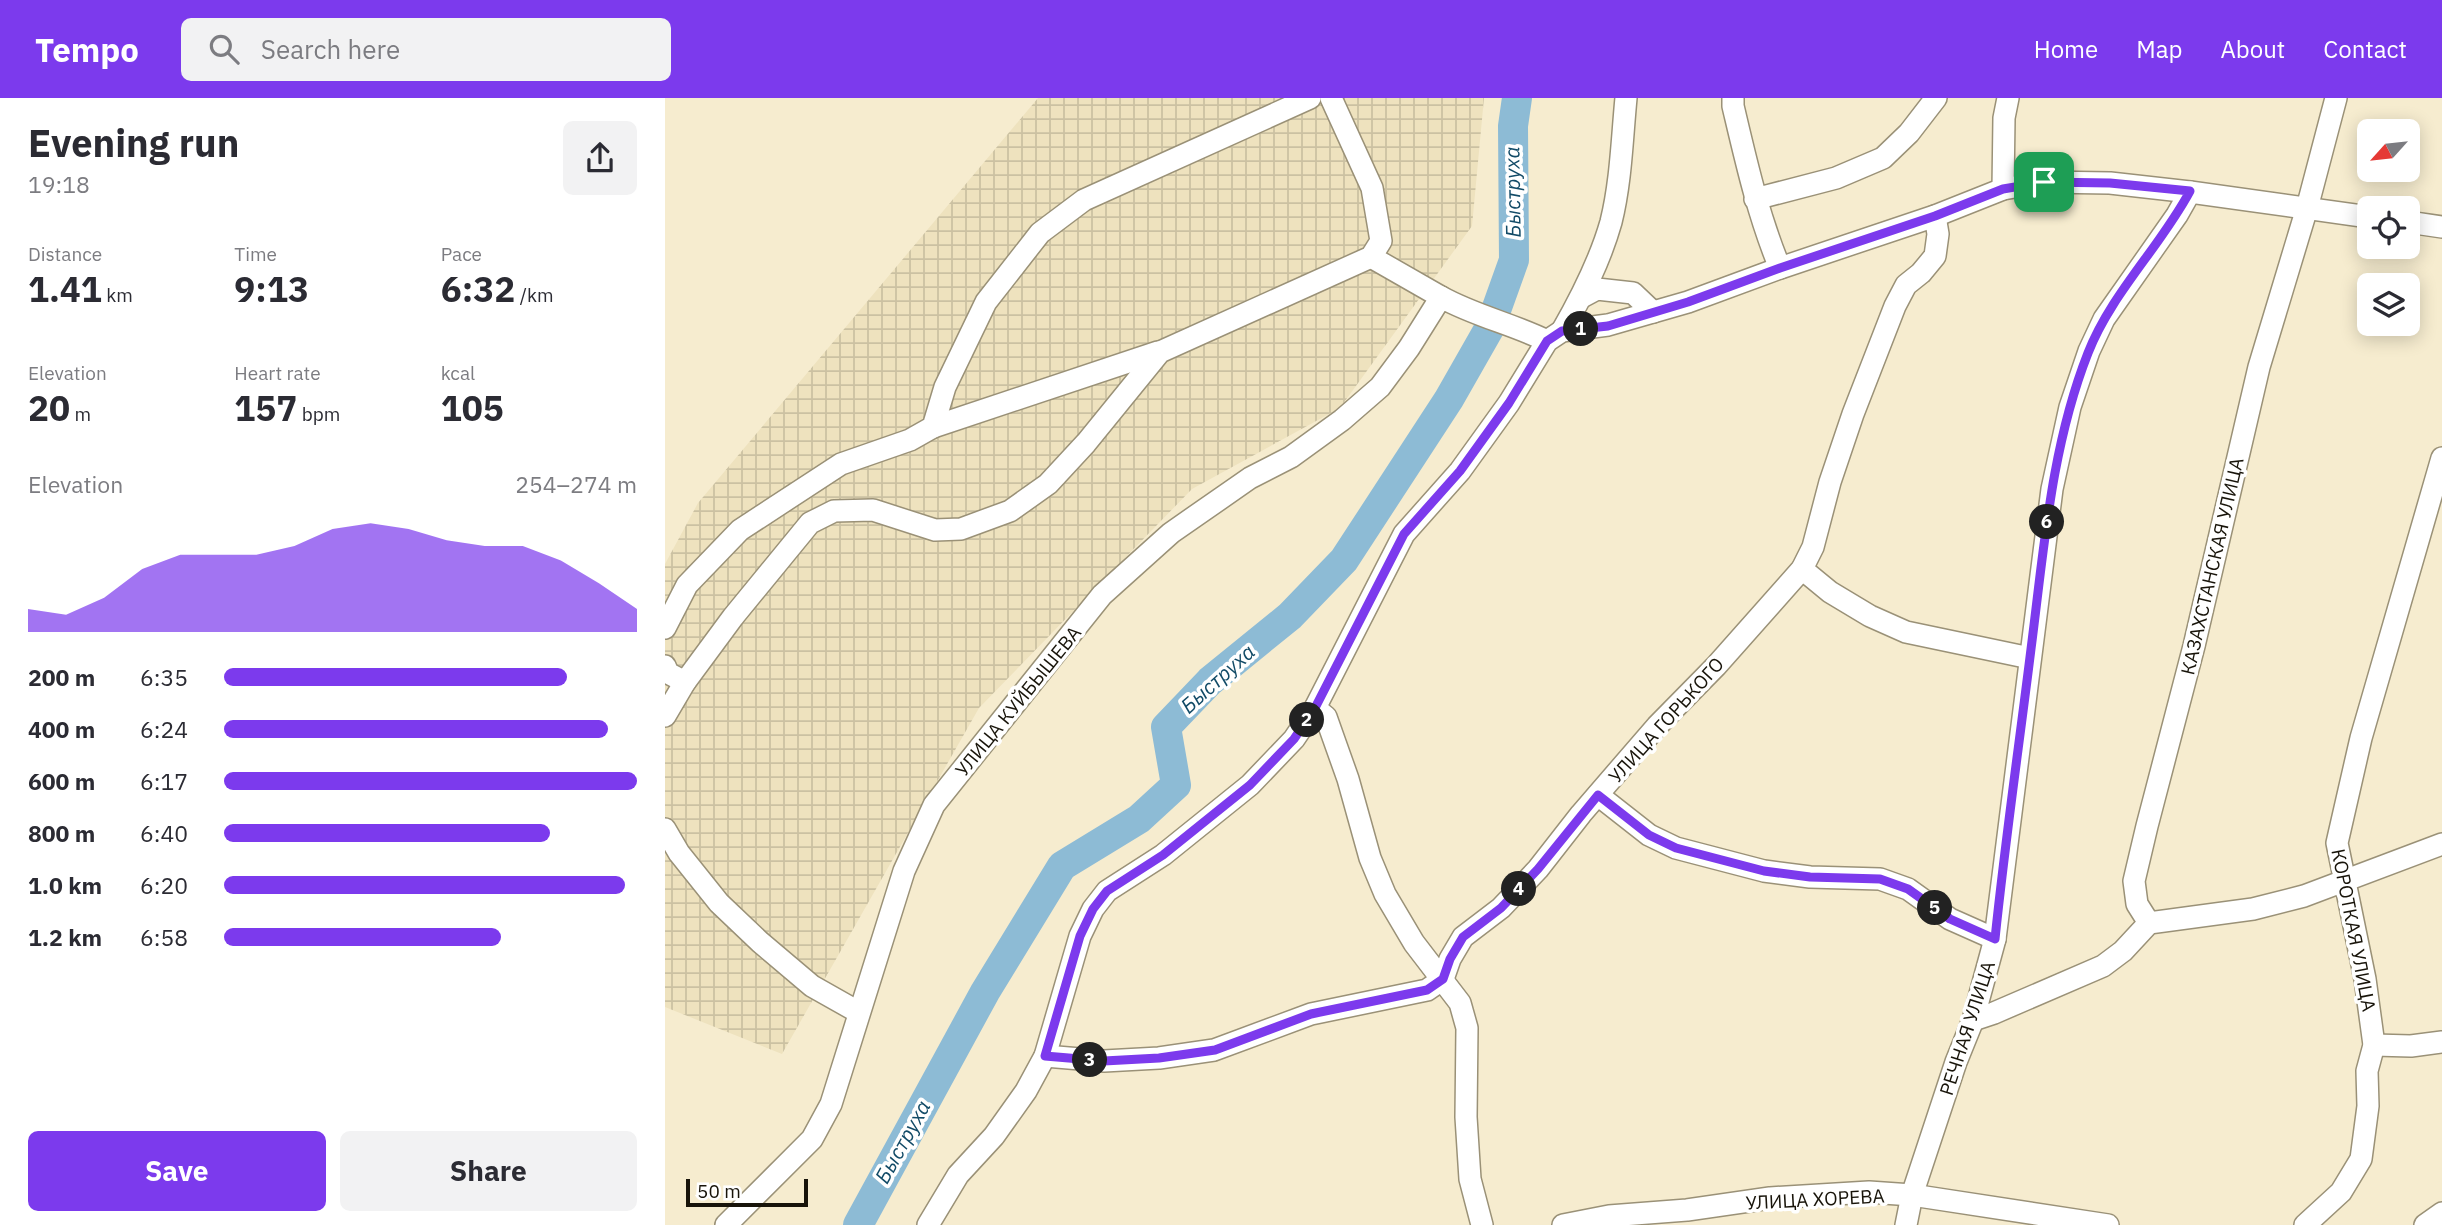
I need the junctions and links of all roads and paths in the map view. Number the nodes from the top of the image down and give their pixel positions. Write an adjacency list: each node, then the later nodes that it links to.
1 (1310, 98): 23 (street)
2 (1331, 98): 16 (street)
3 (1626, 98): 18 (street)
4 (1733, 98): 10 (street)
5 (1936, 98): 10 (street)
6 (2008, 98): 8 (street)
7 (2336, 98): 11 (street, КАЗАХСТАНСКАЯ УЛИЦА)
8 (2003, 189): 9 (street); 13 (street)
9 (2190, 191): 11 (street); 27 (street, РЕЧНАЯ УЛИЦА)
10 (1755, 198): 17 (street)
11 (2307, 208): 12 (street); 36 (street, КАЗАХСТАНСКАЯ УЛИЦА)
12 (2357, 215)
13 (1935, 216): 17 (street); 25 (street, УЛИЦА ГОРЬКОГО)
14 (2420, 224): 15 (street)
15 (2442, 227)
16 (1371, 257): 19 (street); 22 (street)
17 (1780, 268): 20 (street)
18 (1582, 297): 20 (street); 21 (street)
19 (1449, 301): 21 (street); 39 (street, УЛИЦА КУЙБЫШЕВА)
20 (1653, 312): 21 (street)
21 (1555, 336): 30 (street)
22 (1160, 352): 23 (street); 29 (street)
23 (933, 427): 26 (street)
24 (2442, 458): 35 (street, КОРОТКАЯ УЛИЦА)
25 (1802, 569): 27 (street); 32 (street, УЛИЦА ГОРЬКОГО)
26 (665, 628)
27 (2030, 658): 37 (street, РЕЧНАЯ УЛИЦА)
28 (665, 666): 29 (street)
29 (685, 682): 31 (street)
30 (1315, 708): 38 (street); 43 (street)
31 (665, 716)
32 (1598, 795): 37 (street); 38 (street, УЛИЦА ГОРЬКОГО)
33 (665, 829): 39 (street)
34 (2442, 844): 35 (street)
35 (2345, 882): 36 (street); 42 (street, КОРОТКАЯ УЛИЦА)
36 (2149, 923): 40 (street)
37 (1995, 939): 40 (street, РЕЧНАЯ УЛИЦА)
38 (1443, 979): 43 (street); 48 (street)
39 (859, 1012): 46 (street, УЛИЦА КУЙБЫШЕВА)
40 (1973, 1020): 44 (street, РЕЧНАЯ УЛИЦА)
41 (2442, 1042): 42 (street)
42 (2374, 1045): 52 (street, КОРОТКАЯ УЛИЦА)
43 (1045, 1056): 47 (street)
44 (1913, 1195): 49 (street, УЛИЦА ХОРЕВА); 50 (street, РЕЧНАЯ УЛИЦА); 51 (street, УЛИЦА ХОРЕВА)
45 (2442, 1213): 53 (street)
46 (726, 1225)
47 (928, 1225)
48 (1482, 1225)
49 (1563, 1225)
50 (1906, 1225)
51 (2108, 1225)
52 (2305, 1225)
53 (2425, 1225)

